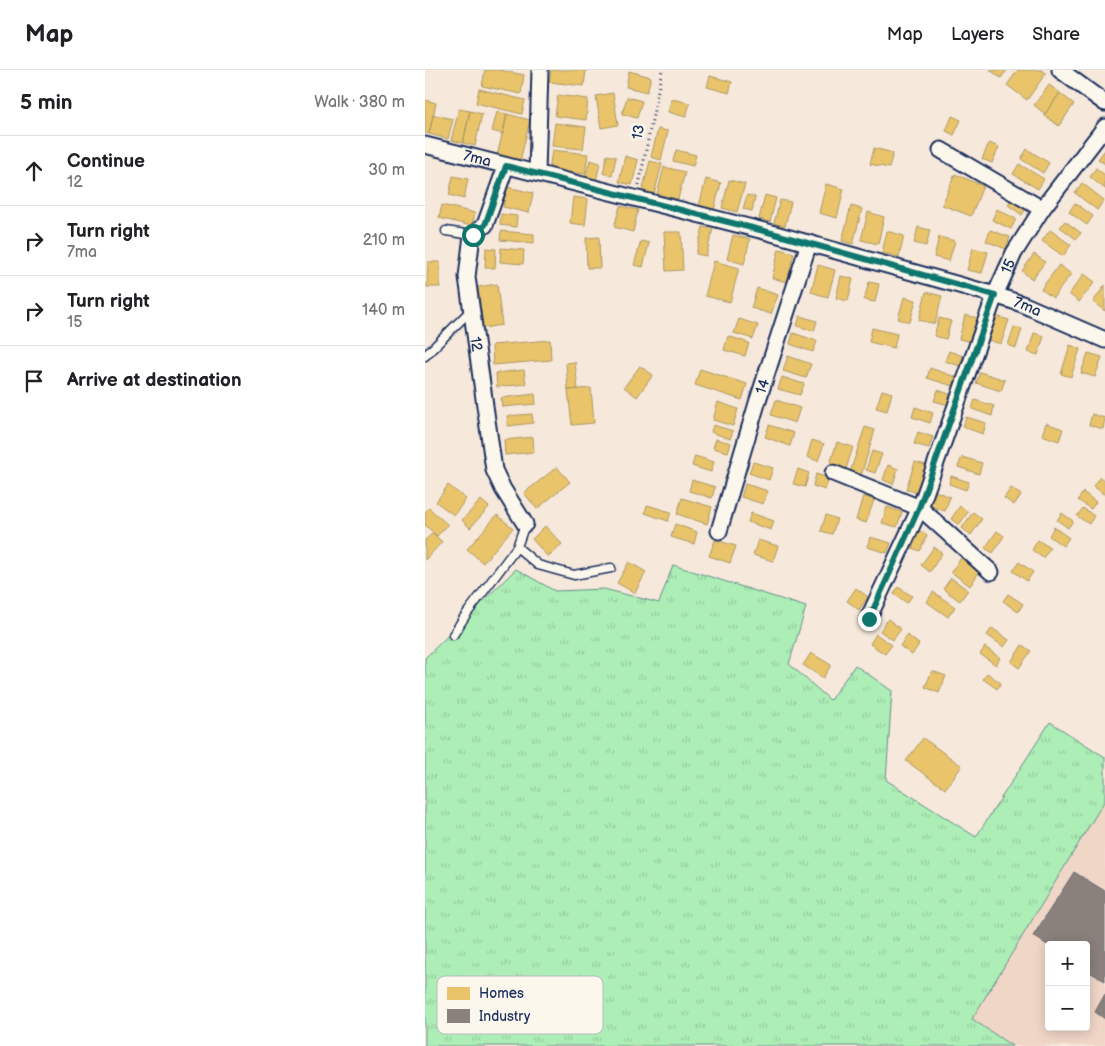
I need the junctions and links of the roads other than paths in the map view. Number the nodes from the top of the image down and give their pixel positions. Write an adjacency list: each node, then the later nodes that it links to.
1 (541, 70): 8 (street)
2 (1060, 70): 3 (street)
3 (1105, 103)
4 (1105, 127): 9 (street, 15)
5 (425, 145): 7 (street, 7ma)
6 (941, 150): 9 (street)
7 (506, 166): 8 (street, 7ma); 11 (street)
8 (537, 173): 12 (street, 7ma)
9 (1042, 209): 13 (street, 15)
10 (447, 231): 11 (lane)
11 (473, 235): 14 (street, 12)
12 (809, 243): 13 (street, 7ma); 20 (street, 14)
13 (995, 295): 15 (street, 7ma); 18 (street, 15)
14 (471, 310): 16 (lane); 19 (street, 12)
15 (1105, 340)
16 (425, 356)
17 (833, 473): 18 (street)
18 (919, 508): 23 (street); 24 (street, 15)
19 (525, 524): 21 (lane)
20 (719, 531)
21 (517, 548): 22 (lane); 25 (lane)
22 (611, 568)
23 (991, 572)
24 (869, 619)
25 (453, 635)

